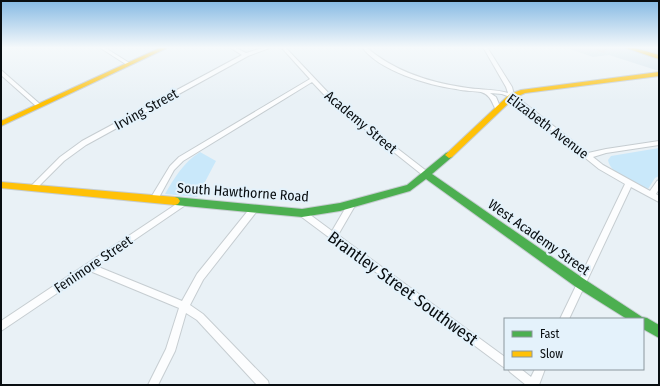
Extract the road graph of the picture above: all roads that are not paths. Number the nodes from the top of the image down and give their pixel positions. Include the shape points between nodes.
1 (127, 65) edge
2 (228, 65) edge
3 (300, 65) edge
4 (390, 65) edge
5 (497, 65) edge
6 (1, 72) edge
7 (659, 74) edge
8 (313, 79) junction
9 (481, 91) junction
10 (512, 96) junction
11 (39, 106) junction
12 (498, 109) junction
13 (1, 124) edge
14 (659, 143) edge
15 (587, 156) junction
16 (427, 175) junction
17 (628, 183) junction
18 (659, 183) edge
19 (1, 185) edge
20 (33, 188) junction
21 (651, 195) junction
22 (154, 199) junction
23 (659, 199) edge
24 (184, 202) junction
25 (352, 204) junction
26 (254, 209) junction
27 (302, 213) junction
28 (333, 236) junction
29 (90, 267) junction
30 (580, 283) junction
31 (184, 306) junction
32 (564, 318) edge
33 (635, 318) edge
34 (644, 323) edge
35 (1, 326) edge
36 (659, 332) edge
37 (504, 362) edge
38 (514, 370) edge
39 (540, 370) edge
40 (153, 385) edge
41 (264, 385) edge
42 (534, 385) edge

1 - 11 main road
2 - 20 street, Irving Street via 79,146
3 - 8 street, Academy Street
4 - 9 street, Elizabeth Avenue via 424,80
5 - 10 street
6 - 11 street
7 - 10 main road, South Hawthorne Road via 530,90
8 - 16 street, Academy Street via 345,112
8 - 22 street via 181,159 172,168
9 - 10 street, Elizabeth Avenue
9 - 12 street via 494,98
10 - 12 main road, South Hawthorne Road
10 - 15 street, Elizabeth Avenue
11 - 13 main road
12 - 16 main road, South Hawthorne Road
14 - 15 street
15 - 17 street, Elizabeth Avenue
16 - 25 main road, South Hawthorne Road via 403,191
16 - 30 main road, West Academy Street
17 - 21 street, Elizabeth Avenue
17 - 30 street
18 - 21 street
19 - 20 main road, South Hawthorne Road
20 - 22 main road, South Hawthorne Road
21 - 23 street, Elizabeth Avenue
22 - 24 main road, South Hawthorne Road
24 - 26 main road, South Hawthorne Road
24 - 29 street, Fenimore Street
25 - 27 main road, South Hawthorne Road
25 - 28 street
26 - 27 main road, South Hawthorne Road
26 - 31 street via 200,277
27 - 28 street, Brantley Street Southwest
28 - 37 street, Brantley Street Southwest
29 - 31 street
29 - 35 street, Fenimore Street
30 - 32 street
30 - 33 main road, West Academy Street
31 - 40 street via 170,351
31 - 41 street via 200,317
34 - 36 main road
38 - 42 street
39 - 42 street

